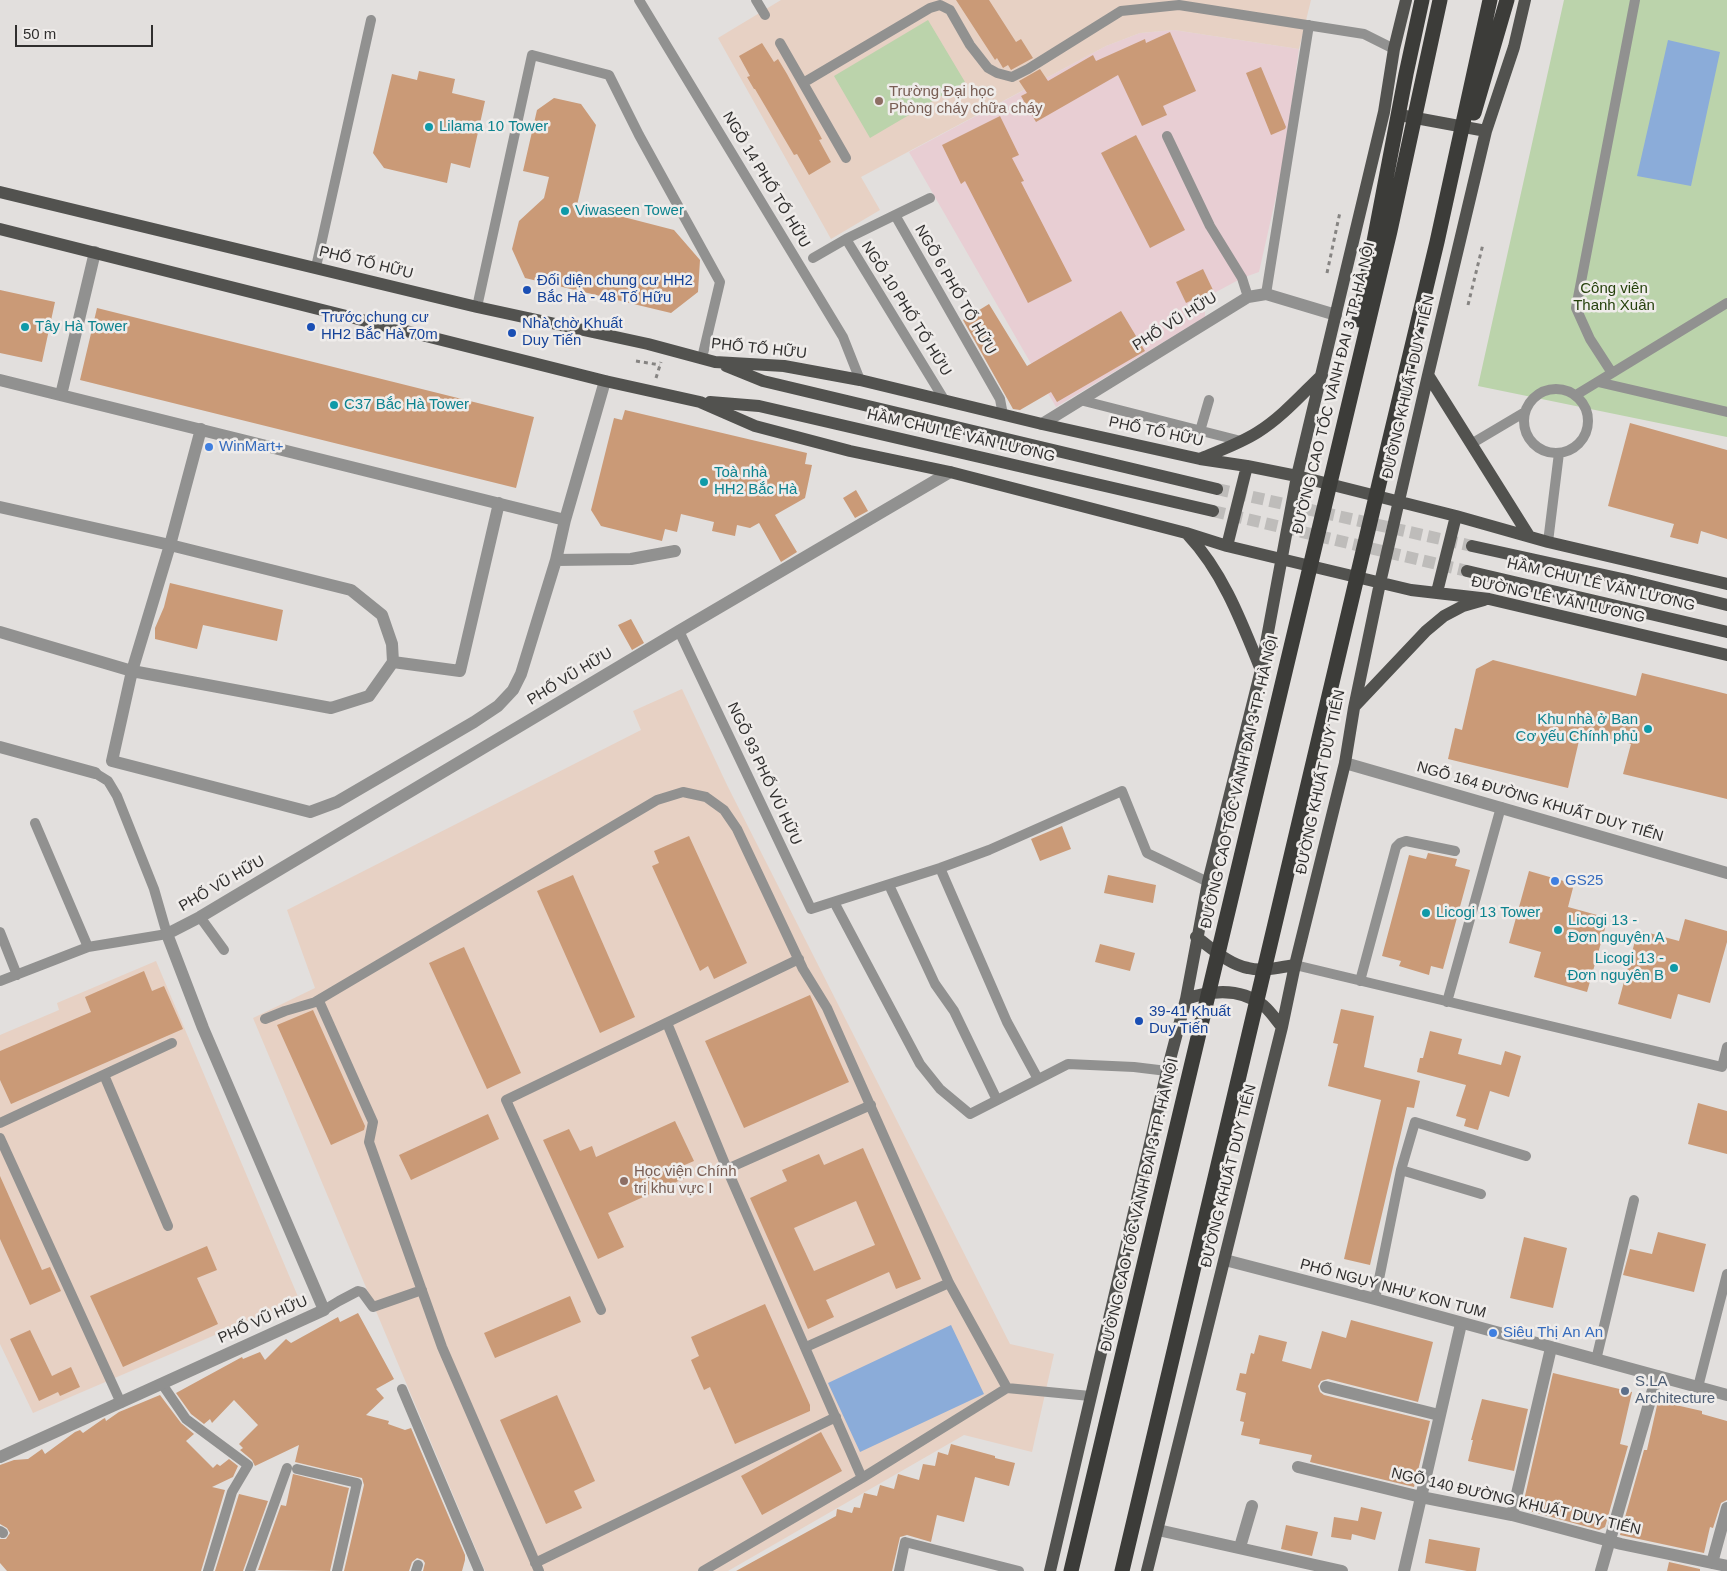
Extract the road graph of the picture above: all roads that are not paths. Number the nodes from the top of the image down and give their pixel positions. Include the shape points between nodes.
1 (639, 0) edge
2 (756, 0) edge
3 (1406, 0) edge
4 (1422, 0) edge
5 (1440, 0) edge
6 (1490, 0) edge
7 (1507, 0) edge
8 (1525, 0) edge
9 (1635, 0) edge
10 (1178, 2) edge
11 (765, 16) dead end
12 (371, 20) dead end
13 (1309, 25) junction
14 (780, 43) dead end
15 (1394, 49) junction
16 (803, 83) junction
17 (1384, 112) junction
18 (1486, 131) junction
19 (1167, 136) dead end
20 (846, 158) dead end
21 (0, 192) edge
22 (930, 198) dead end
23 (895, 215) junction
24 (0, 229) edge
25 (846, 239) junction
26 (1437, 242) junction
27 (95, 252) junction
28 (813, 258) dead end
29 (316, 267) junction
30 (1266, 294) junction
31 (1248, 297) junction
32 (1727, 303) edge
33 (477, 307) junction
34 (1336, 315) junction
35 (702, 358) junction
36 (715, 362) junction
37 (1612, 373) junction
38 (1428, 374) junction
39 (1322, 375) junction
40 (0, 380) edge
41 (605, 380) junction
42 (860, 380) junction
43 (1598, 382) junction
44 (61, 395) junction
45 (1576, 395) junction
46 (1080, 400) junction
47 (1209, 400) dead end
48 (945, 401) junction
49 (700, 402) junction
50 (1525, 412) junction
51 (1727, 412) edge
52 (1003, 415) junction
53 (1042, 424) junction
54 (200, 429) junction
55 (1200, 431) junction
56 (1241, 441) junction
57 (1471, 444) junction
58 (1559, 453) junction
59 (1200, 459) junction
60 (1247, 466) junction
61 (1333, 467) junction
62 (950, 472) junction
63 (1297, 476) junction
64 (1217, 488) tunnel mouth
65 (1399, 502) junction
66 (499, 503) junction
67 (0, 507) edge
68 (1213, 511) tunnel mouth
69 (1456, 516) junction
70 (565, 520) junction
71 (1186, 533) junction
72 (1528, 536) junction
73 (1548, 542) junction
74 (170, 544) junction
75 (1227, 546) junction
76 (1472, 546) tunnel mouth
77 (675, 551) dead end
78 (1281, 559) junction
79 (556, 560) junction
80 (1467, 571) tunnel mouth
81 (1380, 583) junction
82 (1727, 584) edge
83 (1437, 592) junction
84 (1489, 599) junction
85 (1727, 605) edge
86 (679, 631) junction
87 (0, 632) edge
88 (1727, 632) edge
89 (1727, 654) edge
90 (393, 662) junction
91 (1261, 670) junction
92 (132, 671) junction
93 (1354, 708) junction
94 (0, 747) edge
95 (1345, 763) junction
96 (95, 773) joint
97 (1501, 807) junction
98 (35, 823) dead end
99 (1455, 852) dead end
100 (940, 868) junction
101 (1727, 873) edge
102 (1208, 882) junction
103 (889, 885) junction
104 (834, 902) junction
105 (200, 917) junction
106 (0, 932) edge
107 (167, 934) junction
108 (1196, 937) junction
109 (88, 946) junction
110 (224, 950) dead end
111 (799, 959) junction
112 (1295, 965) junction
113 (17, 975) junction
114 (0, 981) edge
115 (1360, 981) junction
116 (1186, 999) junction
117 (315, 1002) junction
118 (1447, 1002) junction
119 (265, 1019) dead end
120 (667, 1023) junction
121 (1282, 1027) junction
122 (172, 1043) dead end
123 (1727, 1047) edge
124 (1724, 1068) edge
125 (1167, 1071) junction
126 (104, 1075) junction
127 (1038, 1079) junction
128 (997, 1100) junction
129 (871, 1105) junction
130 (0, 1123) edge
131 (0, 1138) edge
132 (1526, 1156) dead end
133 (728, 1169) junction
134 (1401, 1170) junction
135 (1481, 1194) dead end
136 (1634, 1200) dead end
137 (168, 1226) dead end
138 (1225, 1260) junction
139 (1727, 1274) edge
140 (949, 1283) junction
141 (422, 1290) junction
142 (1375, 1299) junction
143 (324, 1310) junction
144 (600, 1310) dead end
145 (1461, 1324) junction
146 (806, 1346) junction
147 (1550, 1348) junction
148 (1596, 1360) junction
149 (1657, 1376) junction
150 (162, 1384) junction
151 (1326, 1387) dead end
152 (1698, 1387) junction
153 (1007, 1388) junction
154 (402, 1389) dead end
155 (1727, 1395) edge
156 (1090, 1396) junction
157 (121, 1403) junction
158 (1439, 1415) junction
159 (836, 1418) junction
160 (0, 1457) edge
161 (1298, 1467) dead end
162 (862, 1478) junction
163 (1421, 1497) junction
164 (1252, 1506) dead end
165 (1727, 1508) edge
166 (1512, 1515) junction
167 (1158, 1530) junction
168 (1610, 1541) junction
169 (1240, 1547) junction
170 (1712, 1563) junction
171 (1288, 1565) edge
172 (1727, 1566) edge
173 (537, 1567) edge
174 (208, 1571) edge
175 (250, 1571) edge
176 (337, 1571) edge
177 (479, 1571) edge
178 (703, 1571) edge
179 (899, 1571) edge
180 (1019, 1571) edge
181 (1050, 1571) edge
182 (1071, 1571) edge
183 (1122, 1571) edge
184 (1148, 1571) edge
185 (1342, 1571) edge
186 (1404, 1571) edge
187 (1601, 1571) edge

1 - 42 lane, NGÕ 14 PHỐ TỐ HỮU via 843,337
2 - 11 lane
3 - 15 main road
4 - 61 highway via 1374,232
5 - 61 highway, ĐƯỜNG CAO TỐC VÀNH ĐAI 3 TP. HÀ NỘI via 1390,231
6 - 26 highway
7 - 26 highway
8 - 18 main road, ĐƯỜNG KHUẤT DUY TIẾN via 1514,47
9 - 37 lane via 1576,308 1590,339
10 - 13 lane
10 - 16 lane via 1122,11 1012,77 988,68 950,10 940,5
12 - 29 lane
13 - 15 lane via 1364,34
13 - 30 lane
14 - 16 lane
15 - 17 main road
16 - 20 lane
17 - 18 main road
17 - 34 main road
18 - 38 main road, ĐƯỜNG KHUẤT DUY TIẾN
19 - 31 lane via 1210,226 1242,278
21 - 29 main road, PHỐ TỐ HỮU
22 - 23 lane, NGÕ 6 PHỐ TỐ HỮU
23 - 25 lane
23 - 52 lane, NGÕ 6 PHỐ TỐ HỮU via 1000,400
24 - 27 main road
25 - 28 lane, NGÕ 10 PHỐ TỐ HỮU
25 - 48 lane, NGÕ 10 PHỐ TỐ HỮU
26 - 183 highway
27 - 41 main road
27 - 44 street
29 - 33 main road, PHỐ TỐ HỮU
30 - 31 street, PHỐ VŨ HỮU
30 - 34 street, PHỐ VŨ HỮU
31 - 46 street, PHỐ VŨ HỮU
32 - 37 lane
33 - 35 main road, PHỐ TỐ HỮU
33 - 35 lane via 532,55 609,74 720,282
34 - 39 main road
35 - 36 main road, PHỐ TỐ HỮU
36 - 42 main road, PHỐ TỐ HỮU via 784,366
36 - 64 main road, HẦM CHUI LÊ VĂN LƯƠNG via 763,381
37 - 43 lane
38 - 57 main road
38 - 65 main road, ĐƯỜNG KHUẤT DUY TIẾN
39 - 56 main road via 1274,420
39 - 63 main road
40 - 44 street
41 - 49 main road
41 - 70 street
42 - 48 main road, PHỐ TỐ HỮU
43 - 45 lane
43 - 51 lane
44 - 54 street
45 - 50 lane via 1556,388 1545,390 1529,402
45 - 58 lane via 1588,413 1585,435 1579,444
46 - 53 street, PHỐ VŨ HỮU
46 - 55 lane
47 - 55 lane
48 - 52 main road, PHỐ TỐ HỮU
49 - 62 main road via 755,426 850,451
49 - 68 main road, HẦM CHUI LÊ VĂN LƯƠNG via 759,406
50 - 57 lane
50 - 58 lane via 1523,422 1531,441 1544,450
52 - 53 main road, PHỐ TỐ HỮU
53 - 59 main road, PHỐ TỐ HỮU
54 - 66 street
54 - 74 street
55 - 56 lane
56 - 59 main road
57 - 72 main road
58 - 73 lane
59 - 60 main road, PHỐ TỐ HỮU
60 - 63 main road, PHỐ TỐ HỮU
60 - 75 main road
61 - 182 highway, ĐƯỜNG CAO TỐC VÀNH ĐAI 3 TP. HÀ NỘI
62 - 71 main road
62 - 86 street, PHỐ VŨ HỮU
63 - 65 main road, PHỐ TỐ HỮU
63 - 78 main road
65 - 69 main road
65 - 81 main road, ĐƯỜNG KHUẤT DUY TIẾN
66 - 70 street
66 - 90 street via 460,671
67 - 74 street
69 - 72 main road
69 - 83 main road
70 - 79 street
71 - 75 main road
71 - 91 main road via 1201,549 1225,587
72 - 73 main road
73 - 82 main road
74 - 90 street via 351,590 382,615 392,644
74 - 92 street
75 - 78 main road
76 - 85 main road, HẦM CHUI LÊ VĂN LƯƠNG
77 - 79 street via 631,559
78 - 81 main road
78 - 91 main road
79 - 92 street via 521,674 513,690 498,706 337,802 310,812 112,761
80 - 88 main road, HẦM CHUI LÊ VĂN LƯƠNG
81 - 83 main road, ĐƯỜNG LÊ VĂN LƯƠNG
81 - 93 main road, ĐƯỜNG KHUẤT DUY TIẾN
83 - 84 main road, ĐƯỜNG LÊ VĂN LƯƠNG
84 - 89 main road, ĐƯỜNG LÊ VĂN LƯƠNG
84 - 93 main road via 1463,606 1444,616 1405,652
86 - 104 lane, NGÕ 93 PHỐ VŨ HỮU via 811,909
86 - 105 street, PHỐ VŨ HỮU
87 - 92 street
90 - 92 street via 369,696 331,708
91 - 102 main road
93 - 95 main road, ĐƯỜNG KHUẤT DUY TIẾN
94 - 96 street
95 - 97 street, NGÕ 164 ĐƯỜNG KHUẤT DUY TIẾN
95 - 112 main road, ĐƯỜNG KHUẤT DUY TIẾN
96 - 107 lane via 108,781 117,796 154,889
97 - 101 street, NGÕ 164 ĐƯỜNG KHUẤT DUY TIẾN
97 - 118 lane
98 - 109 lane
99 - 115 lane via 1406,841 1396,847
100 - 102 lane via 1122,792 1148,853
100 - 103 lane
100 - 127 lane via 1007,1022
102 - 108 main road
103 - 104 lane
103 - 128 lane via 935,984 954,1011
104 - 128 lane via 920,1064 940,1089 970,1114
105 - 107 street, PHỐ VŨ HỮU
105 - 110 lane
106 - 113 lane
107 - 109 lane
107 - 143 street, PHỐ VŨ HỮU via 203,1028
108 - 112 main road via 1227,959 1247,968
108 - 116 main road
109 - 113 lane
111 - 117 lane via 737,830 724,810 706,796 683,792 657,800
111 - 120 lane
111 - 129 lane via 827,1008
112 - 115 lane
112 - 121 main road, ĐƯỜNG KHUẤT DUY TIẾN
113 - 114 lane
115 - 118 lane
116 - 121 main road via 1227,991 1244,995 1264,1006
116 - 125 main road
117 - 119 lane
117 - 141 lane via 319,1001 372,1122 369,1142
118 - 124 lane
120 - 133 lane
120 - 144 lane via 506,1100
121 - 138 main road, ĐƯỜNG KHUẤT DUY TIẾN
122 - 126 lane
123 - 124 lane
125 - 127 lane via 1068,1064
125 - 156 main road
126 - 130 lane
126 - 137 lane
127 - 128 lane
129 - 133 lane
129 - 140 lane
131 - 157 lane
132 - 134 lane via 1415,1122
133 - 146 lane
134 - 135 lane
134 - 142 lane
136 - 148 lane
138 - 142 street, PHỐ NGỤY NHƯ KON TUM
138 - 167 main road, ĐƯỜNG KHUẤT DUY TIẾN
139 - 152 lane
140 - 146 lane
140 - 153 lane
141 - 143 lane via 373,1307 358,1291
141 - 173 lane via 442,1347
142 - 145 street, PHỐ NGỤY NHƯ KON TUM
143 - 150 street, PHỐ VŨ HỮU
145 - 147 street, PHỐ NGỤY NHƯ KON TUM
145 - 158 street
146 - 159 lane
147 - 148 street, PHỐ NGỤY NHƯ KON TUM
147 - 166 street
148 - 149 street, PHỐ NGỤY NHƯ KON TUM
149 - 152 street, PHỐ NGỤY NHƯ KON TUM
149 - 168 street
150 - 157 street, PHỐ VŨ HỮU
150 - 174 lane via 186,1419 248,1466 232,1492
151 - 158 street
152 - 155 street, PHỐ NGỤY NHƯ KON TUM
153 - 156 lane
153 - 162 lane
154 - 177 lane
156 - 181 main road
157 - 160 street, PHỐ VŨ HỮU
158 - 163 street
159 - 162 lane
159 - 173 lane
161 - 163 street, NGÕ 140 ĐƯỜNG KHUẤT DUY TIẾN
162 - 178 lane
163 - 166 street, NGÕ 140 ĐƯỜNG KHUẤT DUY TIẾN
163 - 186 street
164 - 169 street
165 - 170 street
166 - 168 street, NGÕ 140 ĐƯỜNG KHUẤT DUY TIẾN
167 - 169 street
167 - 184 main road, ĐƯỜNG KHUẤT DUY TIẾN
168 - 170 street, NGÕ 140 ĐƯỜNG KHUẤT DUY TIẾN
168 - 187 street
169 - 171 street
170 - 172 street, NGÕ 140 ĐƯỜNG KHUẤT DUY TIẾN
171 - 185 street
175 - 176 lane via 292,1469 357,1483
179 - 180 lane via 905,1542

